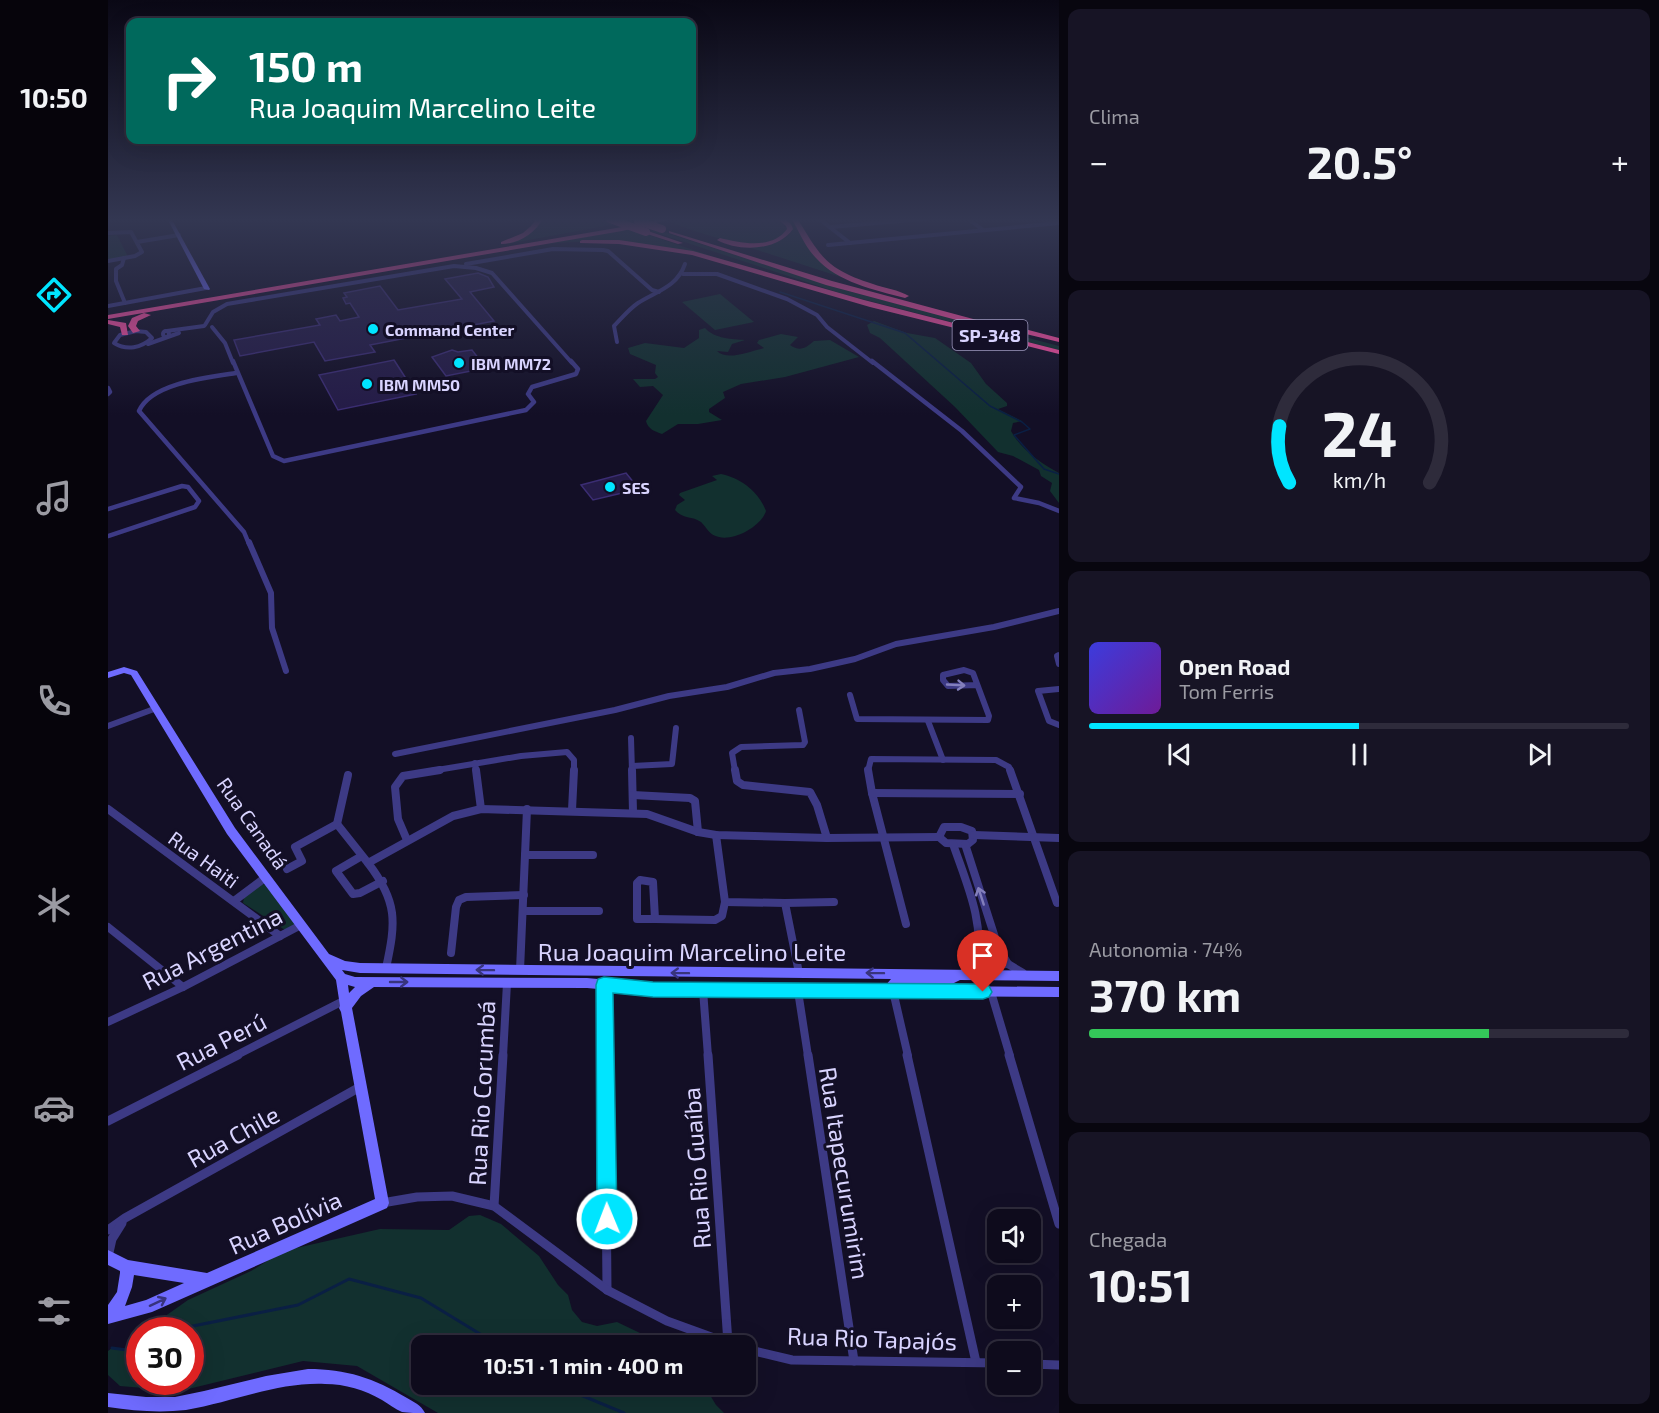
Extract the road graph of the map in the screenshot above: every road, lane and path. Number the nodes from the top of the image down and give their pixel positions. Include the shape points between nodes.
1 (117, 284) edge
2 (204, 284) edge
3 (281, 284) edge
4 (288, 284) edge
5 (347, 284) edge
6 (502, 284) edge
7 (645, 284) edge
8 (670, 284) edge
9 (745, 284) edge
10 (801, 284) edge
11 (808, 284) edge
12 (833, 284) edge
13 (857, 284) edge
14 (870, 284) edge
15 (206, 288) junction
16 (659, 292) junction
17 (228, 293) junction
18 (185, 298) junction
19 (125, 303) junction
20 (873, 305) junction
21 (108, 306) edge
22 (108, 312) edge
23 (108, 317) edge
24 (972, 317) junction
25 (108, 322) edge
26 (208, 327) junction
27 (140, 332) junction
28 (125, 333) junction
29 (169, 333) junction
30 (179, 333) junction
31 (163, 334) junction
32 (150, 341) junction
33 (617, 342) dead end
34 (1059, 342) edge
35 (142, 346) junction
36 (1059, 352) edge
37 (236, 373) junction
38 (108, 509) edge
39 (1059, 512) edge
40 (108, 537) edge
41 (1059, 611) edge
42 (1059, 655) edge
43 (1059, 664) edge
44 (286, 670) dead end
45 (113, 673) edge
46 (977, 685) junction
47 (1059, 689) edge
48 (850, 695) dead end
49 (154, 709) junction
50 (799, 710) dead end
51 (928, 721) junction
52 (1059, 725) edge
53 (108, 726) edge
54 (676, 728) dead end
55 (631, 738) dead end
56 (395, 754) dead end
57 (943, 760) junction
58 (475, 763) junction
59 (632, 766) junction
60 (348, 775) dead end
61 (872, 793) junction
62 (1020, 794) junction
63 (633, 795) junction
64 (108, 809) edge
65 (481, 809) junction
66 (526, 809) junction
67 (572, 810) junction
68 (633, 812) junction
69 (337, 824) junction
70 (698, 832) junction
71 (716, 835) junction
72 (974, 835) junction
73 (884, 837) junction
74 (939, 837) junction
75 (1035, 837) junction
76 (827, 838) junction
77 (1059, 838) edge
78 (407, 840) junction
79 (953, 844) junction
80 (965, 844) junction
81 (525, 855) junction
82 (593, 855) dead end
83 (360, 856) junction
84 (368, 864) junction
85 (287, 869) dead end
86 (266, 877) junction
87 (383, 881) junction
88 (524, 895) junction
89 (234, 901) junction
90 (725, 902) junction
91 (834, 902) dead end
92 (785, 903) junction
93 (1058, 903) dead end
94 (524, 911) junction
95 (599, 911) dead end
96 (655, 920) junction
97 (906, 924) dead end
98 (302, 925) junction
99 (108, 927) edge
100 (280, 936) junction
101 (452, 952) dead end
102 (327, 957) junction
103 (1008, 964) junction
104 (976, 965) junction
105 (386, 968) junction
106 (520, 970) junction
107 (728, 973) junction
108 (799, 973) junction
109 (768, 974) junction
110 (961, 974) junction
111 (1032, 976) junction
112 (1059, 976) edge
113 (340, 978) junction
114 (373, 982) junction
115 (507, 983) junction
116 (604, 985) junction
117 (183, 987) junction
118 (1059, 987) edge
119 (703, 990) junction
120 (729, 990) junction
121 (771, 991) junction
122 (798, 991) junction
123 (893, 991) junction
124 (991, 992) junction
125 (1012, 992) junction
126 (1059, 992) edge
127 (347, 1002) junction
128 (108, 1022) edge
129 (360, 1087) junction
130 (108, 1120) edge
131 (382, 1203) junction
132 (494, 1206) junction
133 (125, 1218) junction
134 (1059, 1224) edge
135 (108, 1230) edge
136 (108, 1257) edge
137 (126, 1267) junction
138 (206, 1280) junction
139 (608, 1290) junction
140 (108, 1316) edge
141 (707, 1335) edge
142 (731, 1335) edge
143 (756, 1351) edge
144 (854, 1361) junction
145 (976, 1362) junction
146 (987, 1362) edge
147 (1041, 1364) edge
148 (1059, 1365) edge
149 (108, 1400) edge
150 (185, 1408) edge
151 (417, 1413) edge

1 - 19 street
2 - 15 main road
3 - 17 highway
4 - 17 highway
5 - 26 street via 219,306
6 - 37 street via 578,369 567,378 531,387 528,394 534,402 526,410 284,461 273,456
7 - 16 street
8 - 16 street
9 - 39 street via 811,311 962,431 1012,476 1021,487 1014,498
10 - 20 highway
11 - 20 highway, SP-348, bridge
12 - 34 highway, SP-348, bridge
13 - 24 highway
14 - 24 highway
15 - 17 highway
15 - 18 highway
15 - 19 street
16 - 33 street via 637,303 614,326
17 - 18 highway
17 - 23 highway
17 - 27 highway via 140,317 132,324
18 - 22 highway
19 - 21 street
20 - 36 highway, SP-348
24 - 34 highway
25 - 28 highway via 123,325
26 - 29 street
26 - 30 street
26 - 37 street via 225,343
27 - 28 street
27 - 31 street
27 - 32 street via 151,336
28 - 35 street via 114,340 115,345
29 - 30 street
29 - 31 street
30 - 35 street
31 - 32 street
32 - 35 street
37 - 44 street via 177,384 142,403 139,411 242,527 271,593 272,628
38 - 40 street via 182,486 188,487 199,501 195,507
41 - 56 street via 896,644 855,659 774,673 727,687
42 - 43 street
45 - 49 main road, Rua Canadá via 134,673
46 -> 46 street via 969,670 943,675 948,686
46 - 51 street via 988,720
47 - 52 street via 1038,691 1049,721
48 - 51 street via 857,719
49 - 53 street
49 - 86 main road, Rua Canadá via 231,831
50 - 76 street via 803,745 735,750 732,753 737,781 748,787 810,792
51 - 57 street
54 - 59 street via 672,764
55 - 59 street
57 - 61 street via 871,759 868,771
57 - 62 street via 996,760 1009,767
58 - 65 street
58 - 67 street via 567,752 574,760
58 - 78 street via 403,776 398,781 398,819
59 - 63 street
60 - 69 street
61 - 62 street
61 - 73 street
62 - 75 street
63 - 68 street
63 - 70 street via 690,798 695,801
64 - 89 street, Rua Haiti
65 - 66 street
65 - 78 street via 453,816
66 - 67 street
66 - 81 street
67 - 68 street
68 - 70 street via 661,817
69 - 83 street
69 - 85 street via 295,847 302,861
70 - 71 street
71 - 76 street
71 - 90 street
72 - 74 street via 961,827 944,827
72 - 75 street
72 - 80 street
73 - 74 street
73 - 76 street
73 - 97 street
74 - 79 street
75 - 77 street
75 - 93 street
78 - 84 street
79 - 80 street
79 - 104 street via 978,925
103 -> 80 street via 998,948
81 - 82 street
81 - 88 street
83 - 84 street
83 - 87 street via 336,871 353,894
84 - 87 street
86 - 89 street
86 - 98 main road, Rua Canadá
87 - 105 street via 395,917
88 - 94 street
88 - 101 street via 459,900
89 - 100 street, Rua Haiti
90 - 92 street
90 - 96 street via 722,916 715,920
91 - 92 street
92 - 108 street
94 - 95 street
94 - 106 street
96 - 96 street via 637,919 640,880 653,882
98 - 100 street, Rua Argentina
98 - 102 main road, Rua Canadá
99 - 117 street
100 - 117 street, Rua Argentina
102 - 105 main road, Rua Joaquim Marcelino Leite via 345,966
102 - 113 main road, Rua Canadá
103 - 104 street
103 - 111 street
104 - 110 street
106 -> 105 main road, Rua Joaquim Marcelino Leite
107 -> 106 main road, Rua Joaquim Marcelino Leite
107 - 109 main road, Rua Joaquim Marcelino Leite
107 - 120 main road via 732,984
108 - 109 main road, Rua Joaquim Marcelino Leite
110 -> 108 main road, Rua Joaquim Marcelino Leite
109 - 121 main road via 765,982
110 - 111 main road, Rua Joaquim Marcelino Leite
110 - 123 main road via 945,982 896,982 891,986
111 - 112 main road, Rua Joaquim Marcelino Leite
113 - 114 main road, Rua Joaquim Marcelino Leite
113 - 127 main road, Rua Canadá
114 -> 115 main road, Rua Joaquim Marcelino Leite
114 - 127 main road
115 - 116 main road, Rua Joaquim Marcelino Leite
115 - 132 street, Rua Rio Corumbá
116 - 119 main road, Rua Joaquim Marcelino Leite
116 - 139 street
117 - 128 street, Rua Argentina
118 - 125 main road
119 - 120 main road, Rua Joaquim Marcelino Leite
119 - 142 street, Rua Rio Guaíba
120 - 121 main road, Rua Joaquim Marcelino Leite
121 - 122 main road, Rua Joaquim Marcelino Leite
122 - 123 main road, Rua Joaquim Marcelino Leite
122 - 144 street, Rua Itapecurumirim
123 - 124 main road, Rua Joaquim Marcelino Leite
123 - 145 street
124 - 125 main road, Rua Joaquim Marcelino Leite
124 - 134 street
125 - 126 main road, Rua Joaquim Marcelino Leite
127 - 129 main road, Rua Canadá
127 - 130 street, Rua Perú
129 - 131 main road, Rua Canadá
129 - 133 street, Rua Chile
131 - 132 street via 452,1196
131 - 138 main road, Rua Bolívia
132 - 139 street
133 - 135 street, Rua Chile
133 - 136 street via 112,1239
136 - 137 main road
137 - 138 main road
137 - 140 main road via 128,1276 123,1293
140 -> 138 main road, Rua Bolívia via 147,1307
139 - 141 street via 667,1321
143 - 144 street, Rua Rio Tapajós via 792,1360
144 - 145 street, Rua Rio Tapajós
145 - 146 street, Rua Rio Tapajós
147 - 148 street
149 - 150 main road
150 - 151 main road via 256,1386 312,1376 346,1378 378,1388

